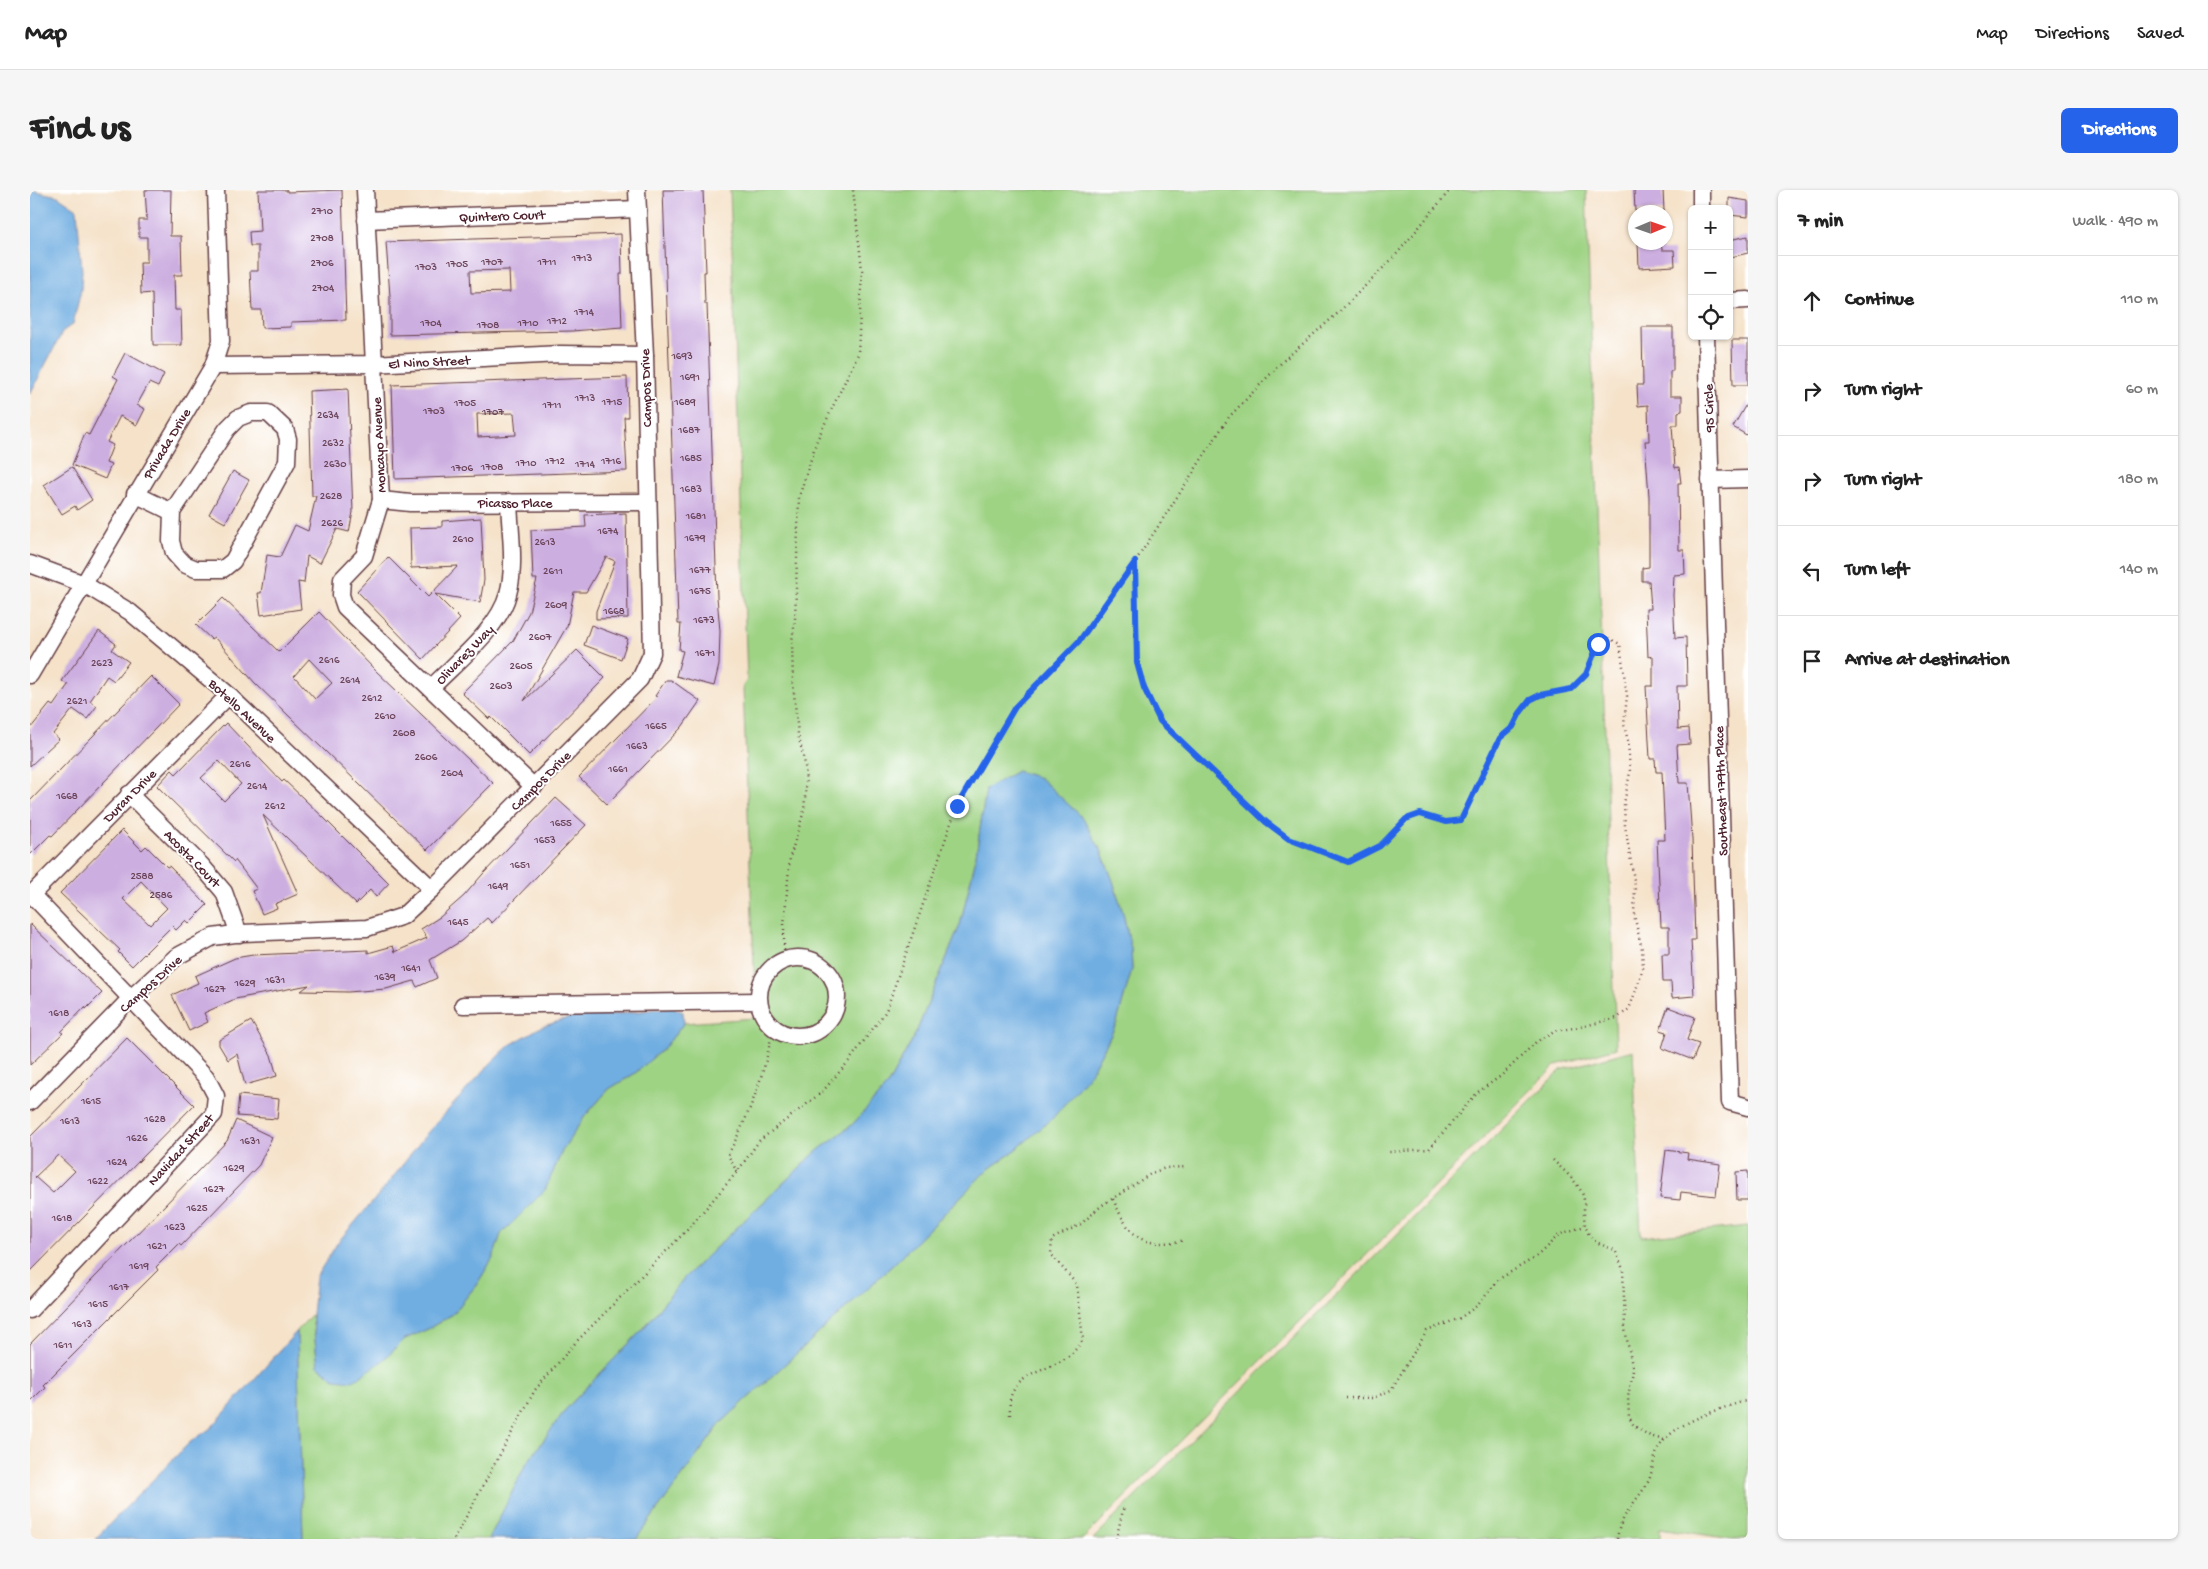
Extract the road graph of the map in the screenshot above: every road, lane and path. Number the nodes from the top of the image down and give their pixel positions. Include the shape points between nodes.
1 (216, 190) edge
2 (365, 190) edge
3 (637, 190) edge
4 (853, 190) edge
5 (1450, 190) edge
6 (1701, 190) edge
7 (1701, 205) edge
8 (638, 209) junction
9 (366, 220) junction
10 (1733, 300) edge
11 (1748, 300) edge
12 (1706, 340) edge
13 (645, 355) junction
14 (374, 364) junction
15 (213, 366) junction
16 (1748, 479) edge
17 (1710, 480) junction
18 (135, 494) junction
19 (381, 500) junction
20 (509, 502) junction
21 (648, 502) junction
22 (172, 512) junction
23 (1135, 562) junction
24 (30, 564) edge
25 (84, 584) junction
26 (30, 675) edge
27 (431, 688) junction
28 (229, 696) junction
29 (534, 787) junction
30 (129, 794) junction
31 (432, 890) junction
32 (31, 895) edge
33 (239, 934) junction
34 (784, 960) junction
35 (131, 998) junction
36 (759, 1001) junction
37 (463, 1005) dead end
38 (773, 1027) junction
39 (30, 1102) edge
40 (1748, 1107) edge
41 (1389, 1152) dead end
42 (1553, 1160) dead end
43 (1186, 1167) dead end
44 (737, 1172) junction
45 (1113, 1199) junction
46 (1585, 1226) junction
47 (1186, 1240) dead end
48 (30, 1310) edge
49 (1346, 1398) dead end
50 (1748, 1400) edge
51 (1010, 1415) dead end
52 (1664, 1440) junction
53 (1124, 1506) dead end
54 (454, 1539) edge
55 (1116, 1539) edge
56 (1617, 1539) edge

1 - 15 street, Privada Drive via 221,341
2 - 9 street, Moncayo Avenue
3 - 8 street, Campos Drive
4 - 34 path via 862,270 858,354 817,440 799,497 792,641 798,734 806,764 806,785 804,811 790,857
5 - 23 path via 1395,256 1338,313 1283,361 1229,417
6 - 7 street
8 - 9 street, Quintero Court
8 - 13 street, Campos Drive
9 - 14 street, Moncayo Avenue
10 - 11 street
12 - 17 street, 95 Circle
13 - 14 street, El Nino Street via 560,354
13 - 21 street, Campos Drive
14 - 15 street, El Nino Street
14 - 19 street, Moncayo Avenue
15 - 18 street, Privada Drive
16 - 17 street
17 - 40 street, Southeast 179th Place via 1730,1102
18 - 22 street
18 - 25 street, Privada Drive
19 - 20 street, Picasso Place via 410,503
19 - 27 street, Moncayo Avenue via 364,556 342,579 341,595 345,607
20 - 21 street, Picasso Place
20 - 27 street, Olivarez Way via 512,536 508,593 502,608 494,623
21 - 29 street, Campos Drive via 652,653 640,679
22 - 22 street via 227,429 238,418 251,413 268,413 285,429 288,462 233,561 223,569 196,569 184,564 174,554 170,540
23 - 41 path via 1137,663 1144,688 1160,721 1266,822 1289,839 1348,862 1380,846 1406,819 1420,814 1446,822 1461,820 1500,738 1513,727 1530,700 1571,689 1586,674 1598,644 1608,638 1620,644 1627,696 1624,725 1630,772 1624,804 1625,826 1643,968 1628,1009 1617,1018 1554,1031 1521,1054 1501,1076 1478,1092 1429,1149
23 - 44 path via 1080,640 1015,707 957,806 886,1012 822,1092 759,1141
24 - 25 street, Botello Avenue
25 - 26 street, Privada Drive
25 - 28 street, Botello Avenue via 130,612
27 - 29 street, Moncayo Avenue
28 - 30 street, Duran Drive
28 - 31 street, Botello Avenue
29 - 31 street, Campos Drive
30 - 32 street, Duran Drive
30 - 33 street, Acosta Court via 224,892
31 - 33 street, Campos Drive via 403,916 368,928
32 - 35 street, Navidad Street
33 - 35 street, Campos Drive via 213,937 176,957
34 - 36 street via 764,977
34 - 38 street via 809,959 820,965 835,985 836,1004 829,1021 808,1035 796,1037
35 - 39 street, Campos Drive
35 - 48 street, Navidad Street via 206,1077 216,1096 214,1114
36 - 37 street
36 - 38 street via 761,1011
38 - 44 path via 756,1097 728,1155
42 - 46 path via 1570,1176 1582,1194
43 - 45 path via 1165,1168 1152,1173
44 - 54 path via 688,1229 576,1342 535,1390
45 - 47 path via 1132,1233 1143,1240 1162,1244
45 - 51 path via 1081,1224 1052,1239 1051,1254 1077,1286 1083,1340 1062,1361 1017,1384 1010,1397
46 - 49 path via 1560,1234 1536,1257 1499,1279 1478,1305 1460,1318 1427,1331 1391,1390 1373,1398
46 - 52 path via 1588,1236 1615,1250 1623,1269 1625,1329 1633,1371 1628,1397 1629,1417 1634,1426
50 - 52 path via 1694,1420
52 - 56 path via 1652,1461 1649,1481 1622,1518
53 - 55 path

